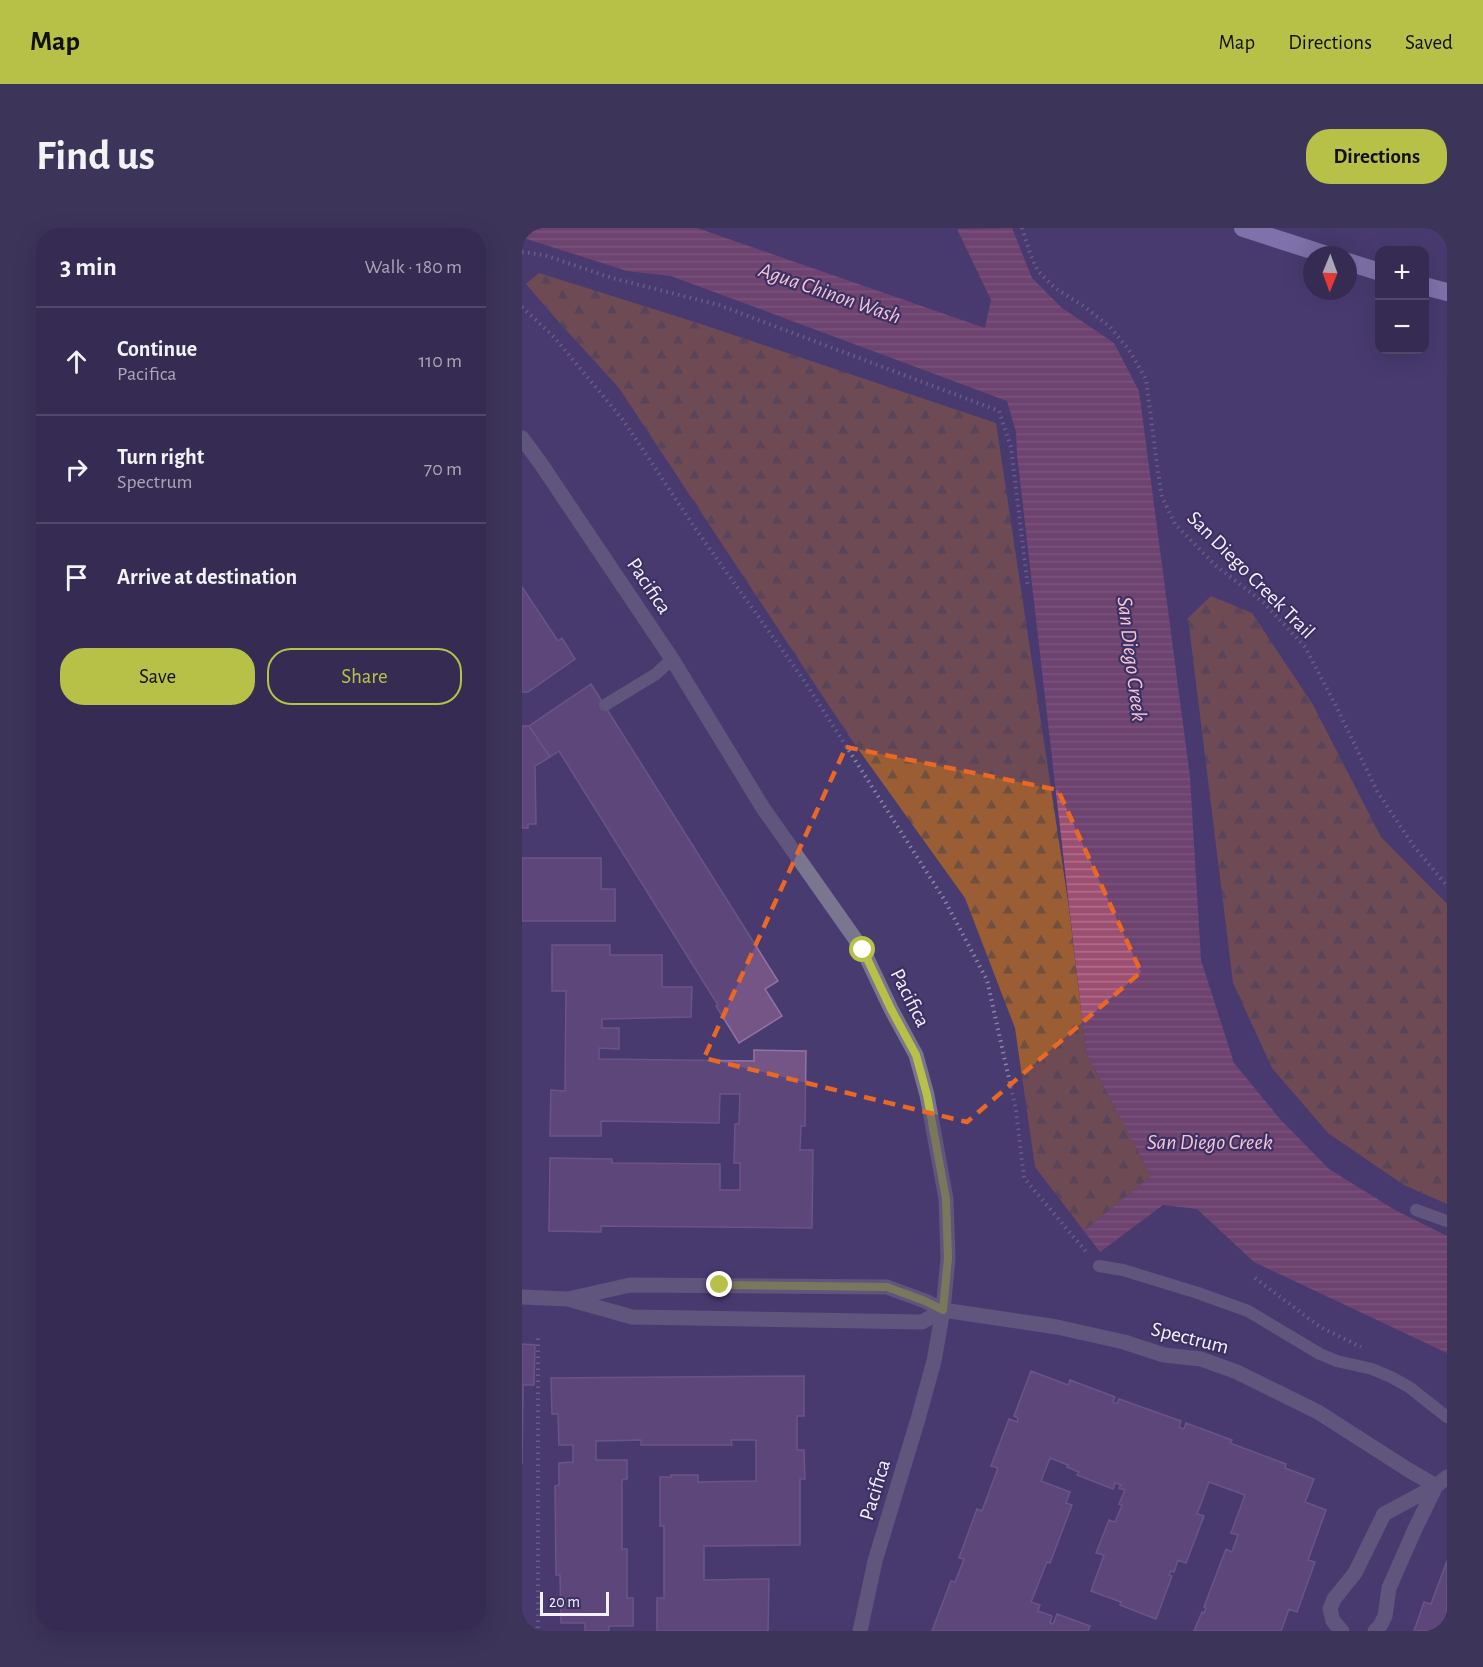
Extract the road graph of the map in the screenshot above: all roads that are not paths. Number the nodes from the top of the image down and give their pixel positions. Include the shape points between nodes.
1 (1243, 228) edge
2 (1303, 247) edge
3 (1357, 265) edge
4 (1375, 270) edge
5 (1429, 287) edge
6 (1447, 292) edge
7 (522, 438) edge
8 (672, 659) junction
9 (604, 705) dead end
10 (1416, 1210) dead end
11 (1447, 1221) edge
12 (1099, 1266) road end
13 (522, 1297) edge
14 (568, 1299) junction
15 (943, 1310) junction
16 (1447, 1417) edge
17 (1441, 1481) edge
18 (860, 1631) edge
19 (1342, 1631) edge
20 (1375, 1631) edge

1 - 2 highway
3 - 4 highway
5 - 6 highway
7 - 8 street, Pacifica
8 - 9 lane via 656,674
8 - 15 street, Pacifica via 764,808 863,950 916,1055 946,1199 948,1258
10 - 11 lane
12 - 16 lane via 1123,1270 1248,1311 1320,1354 1391,1377
13 - 14 street, Spectrum
14 - 15 street, Spectrum via 632,1317 922,1322
14 - 15 street, Spectrum via 630,1285 887,1287
15 - 17 street, Spectrum via 1057,1327 1164,1355 1201,1359 1237,1372 1318,1412 1407,1469
15 - 18 street, Pacifica via 934,1361 875,1561
17 - 19 street via 1384,1514 1355,1574 1330,1609 1333,1621
17 - 20 street via 1414,1529 1389,1588 1385,1616

